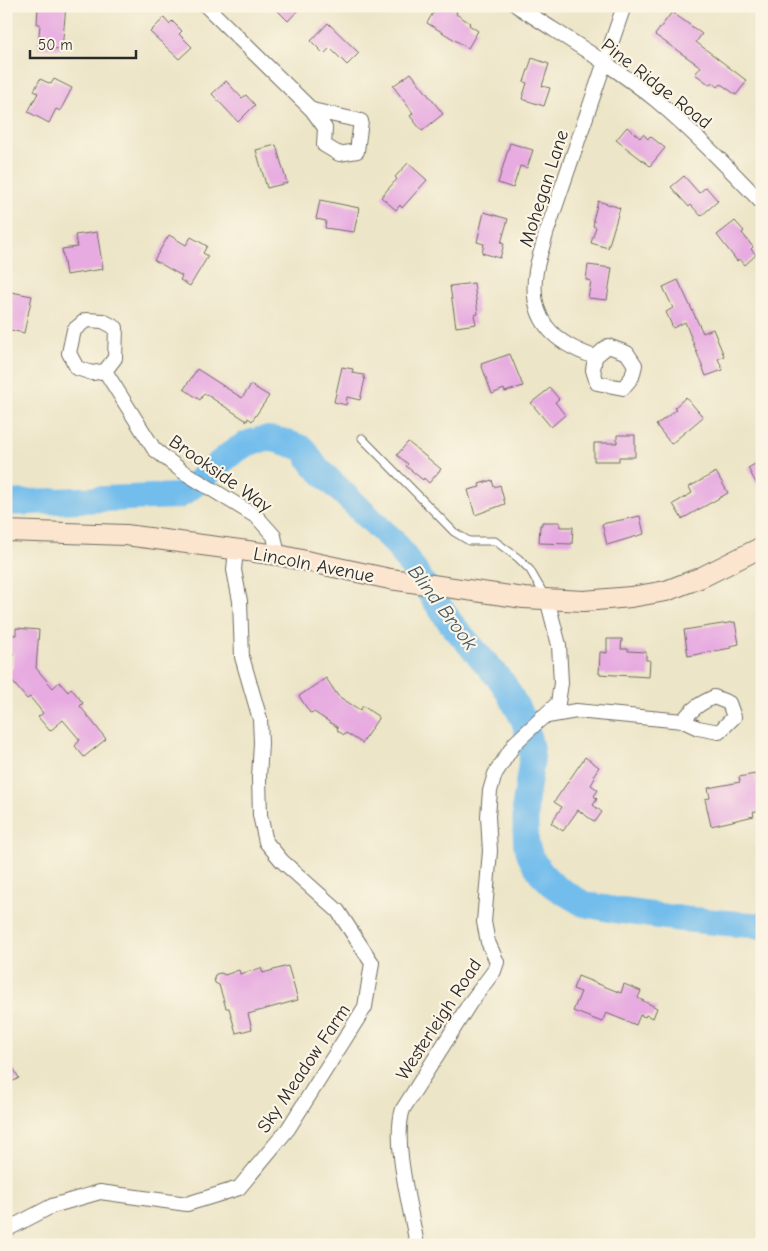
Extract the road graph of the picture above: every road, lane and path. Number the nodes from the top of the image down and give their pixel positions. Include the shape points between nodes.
1 (206, 6) edge
2 (517, 6) edge
3 (624, 6) edge
4 (605, 64) junction
5 (312, 110) dead end
6 (762, 203) edge
7 (595, 357) dead end
8 (105, 371) dead end
9 (362, 438) dead end
10 (6, 530) edge
11 (762, 547) edge
12 (236, 549) junction
13 (278, 555) junction
14 (546, 599) junction
15 (542, 718) junction
16 (683, 722) dead end
17 (6, 1230) edge
18 (417, 1245) edge

1 - 5 street
2 - 4 street, Pine Ridge Road
3 - 4 street, Mohegan Lane
4 - 6 street, Pine Ridge Road via 656,100 707,145
4 - 7 street, Mohegan Lane via 546,234 534,292 538,312 560,341
8 - 13 street, Brookside Way via 154,449 182,471 257,517 274,536
9 - 14 lane via 454,532 469,541 495,541 518,558 530,570
10 - 12 street, Lincoln Avenue via 126,535
11 - 14 street, Lincoln Avenue via 666,591 584,601
12 - 13 street, Lincoln Avenue
12 - 17 street, Sky Meadow Farm via 234,570 240,601 242,657 260,719 260,815 266,842 282,861 338,911 372,963 365,1007 288,1129 239,1188 187,1204 100,1192 52,1206
13 - 14 street, Lincoln Avenue via 390,579
14 - 15 street, Westerleigh Road via 559,644 561,683 558,702
15 - 16 street via 576,711
15 - 18 street, Westerleigh Road via 515,742 495,774 490,791 490,851 484,922 497,962 494,971 470,1003 400,1117 400,1152

